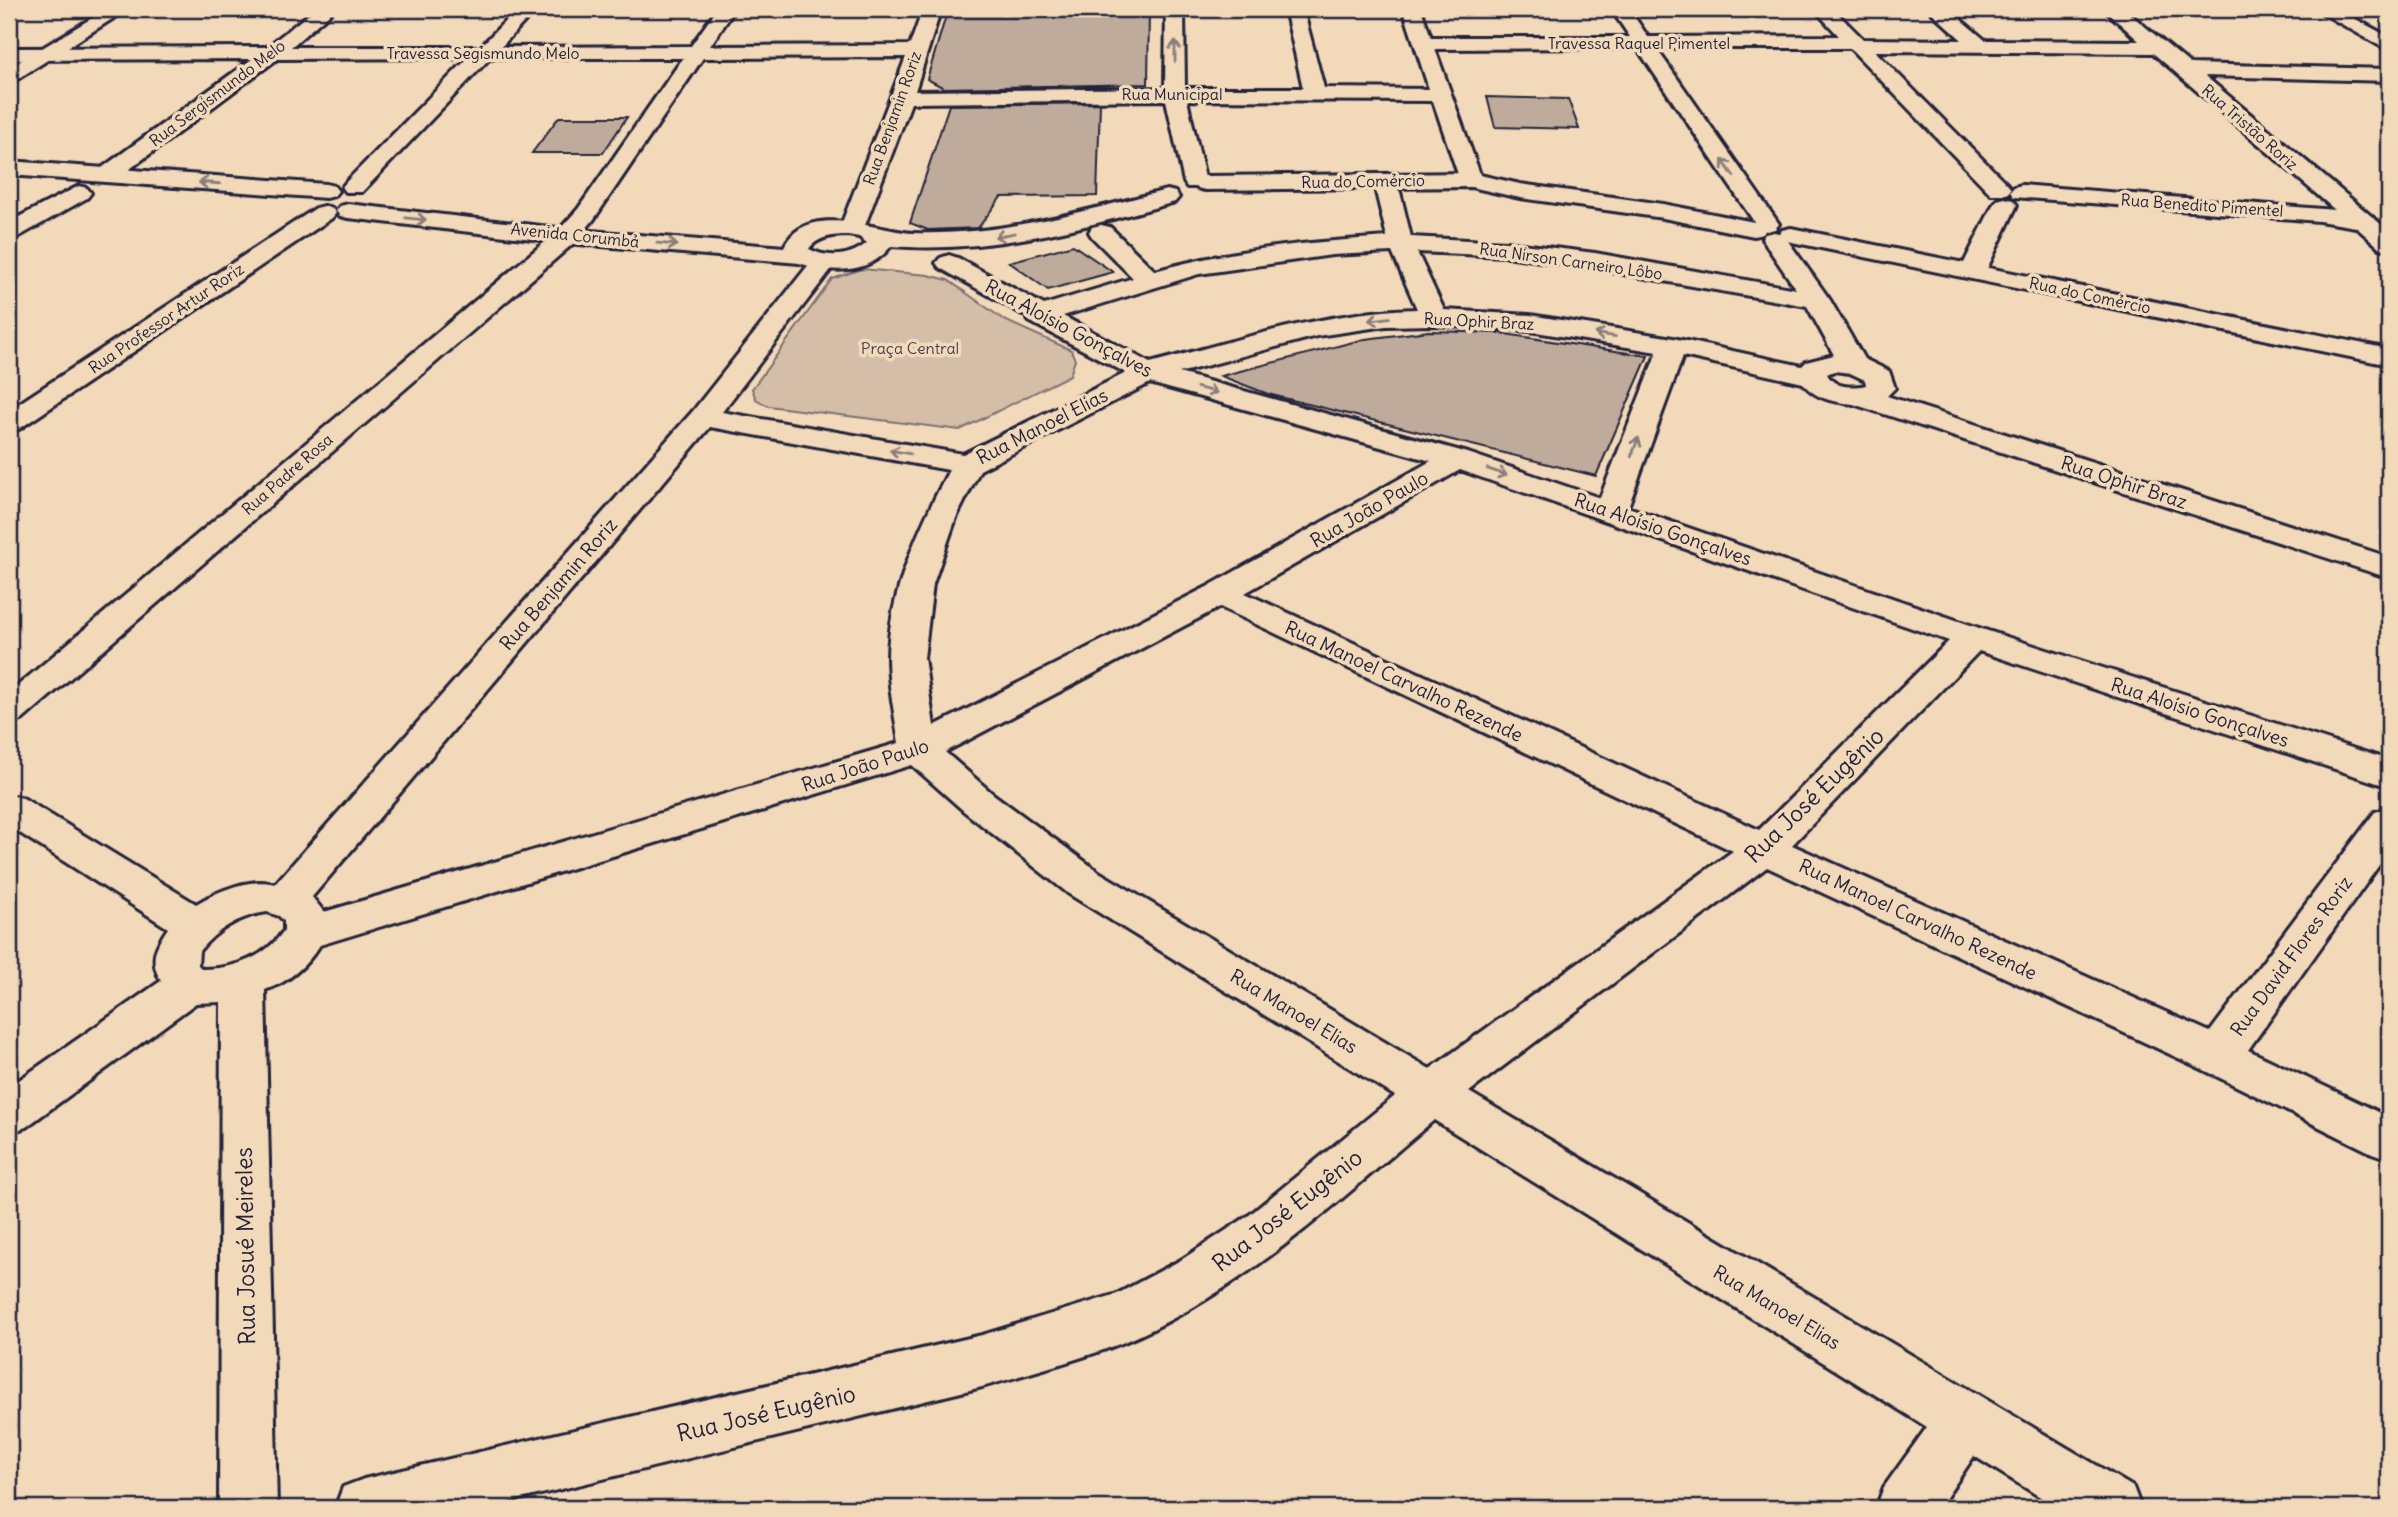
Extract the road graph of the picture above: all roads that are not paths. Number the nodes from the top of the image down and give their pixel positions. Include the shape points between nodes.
1 (119, 9) edge
2 (326, 9) edge
3 (527, 9) edge
4 (726, 9) edge
5 (932, 9) edge
6 (1175, 9) edge
7 (1294, 9) edge
8 (1412, 9) edge
9 (1620, 9) edge
10 (1823, 9) edge
11 (1937, 9) edge
12 (2113, 9) edge
13 (2324, 9) edge
14 (30, 35) dead end
15 (1423, 43) junction
16 (1856, 43) junction
17 (1642, 44) junction
18 (1979, 45) junction
19 (2389, 45) edge
20 (2156, 47) junction
21 (9, 51) edge
22 (916, 51) junction
23 (49, 53) junction
24 (484, 53) junction
25 (696, 53) junction
26 (271, 54) junction
27 (2184, 70) junction
28 (2389, 75) edge
29 (9, 76) edge
30 (1175, 94) junction
31 (1315, 94) junction
32 (1441, 95) junction
33 (903, 97) junction
34 (9, 169) edge
35 (107, 175) junction
36 (1471, 180) junction
37 (1200, 183) junction
38 (9, 187) edge
39 (1520, 191) junction
40 (1388, 192) junction
41 (79, 193) junction
42 (2014, 198) junction
43 (1177, 202) junction
44 (326, 205) junction
45 (613, 216) dead end
46 (571, 220) junction
47 (852, 228) junction
48 (2377, 228) edge
49 (776, 229) dead end
50 (9, 232) edge
51 (1101, 232) junction
52 (1772, 232) junction
53 (878, 237) junction
54 (1401, 244) junction
55 (814, 250) junction
56 (861, 259) junction
57 (899, 263) dead end
58 (1973, 271) junction
59 (1150, 280) junction
60 (1817, 300) junction
61 (1038, 315) junction
62 (1434, 317) junction
63 (1673, 346) junction
64 (2389, 358) edge
65 (1853, 365) junction
66 (1147, 373) junction
67 (1812, 377) junction
68 (1858, 396) junction
69 (703, 416) junction
70 (9, 423) edge
71 (1457, 459) junction
72 (967, 464) junction
73 (1611, 511) junction
74 (2389, 568) edge
75 (1219, 594) junction
76 (1973, 637) junction
77 (9, 712) edge
78 (919, 750) junction
79 (2389, 774) edge
80 (9, 808) edge
81 (2389, 822) edge
82 (1764, 849) junction
83 (296, 916) junction
84 (196, 925) junction
85 (243, 983) junction
86 (190, 984) junction
87 (2218, 1056) junction
88 (1430, 1095) junction
89 (9, 1113) edge
90 (2389, 1139) edge
91 (1965, 1421) junction
92 (248, 1508) edge
93 (364, 1508) edge
94 (1905, 1508) edge
95 (2112, 1508) edge

1 - 23 street
2 - 26 street, Rua Sergismundo Melo
3 - 24 street
4 - 25 street, Rua Padre Rosa
5 - 22 street, Rua Benjamin Roriz
30 -> 6 street
7 - 31 street
8 - 15 street
9 - 17 street
10 - 16 street
11 - 18 street
12 - 20 street, Rua Tristão Roriz
13 - 19 street
14 - 21 street
15 - 17 street, Travessa Raquel Pimentel
15 - 32 street
16 - 17 street, Travessa Raquel Pimentel
16 - 18 street, Travessa Raquel Pimentel
16 - 42 street
52 -> 17 street
18 - 20 street, Travessa Raquel Pimentel
20 - 27 street, Rua Tristão Roriz
21 - 23 street, Travessa Segismundo Melo
22 - 25 street, Travessa Segismundo Melo
22 - 33 street, Rua Benjamin Roriz
23 - 26 street, Travessa Segismundo Melo
23 - 29 street
24 - 25 street, Travessa Segismundo Melo
24 - 26 street, Travessa Segismundo Melo
24 - 44 street via 354,187 376,191 377,198 367,205
25 - 46 street, Rua Padre Rosa
26 - 35 street, Rua Sergismundo Melo
27 - 28 street
27 - 48 street, Rua Tristão Roriz
30 - 31 street, Rua Municipal
30 - 33 street, Rua Municipal
30 - 37 street
31 - 32 street, Rua Municipal
32 - 36 street
33 - 47 street, Rua Benjamin Roriz
34 - 35 street, Avenida Corumbá
44 -> 35 street, Avenida Corumbá
36 - 37 street, Rua do Comércio
36 - 39 street, Rua do Comércio
37 - 40 street, Rua do Comércio via 1226,190 1229,197 1219,203
37 - 43 street via 1176,186 1167,193
38 - 41 street, Avenida Corumbá
39 - 40 street, Rua do Comércio
39 - 52 street, Rua do Comércio
40 - 54 street
41 - 44 street, Avenida Corumbá
41 - 50 street
42 - 48 street, Rua Benedito Pimentel
42 - 58 street
43 - 51 street
43 -> 53 street, Avenida Corumbá via 987,239
44 -> 46 street, Avenida Corumbá
44 - 70 street, Rua Professor Artur Roriz
45 - 46 street, Avenida Corumbá
46 -> 55 street, Avenida Corumbá
46 - 77 street, Rua Padre Rosa
47 - 53 street, Avenida Corumbá
47 - 55 street, Avenida Corumbá
49 - 55 street, Avenida Corumbá
51 - 59 street
51 - 61 street, Rua Aloísio Gonçalves via 937,264
52 - 58 street, Rua do Comércio
52 - 60 street
53 - 56 street via 880,244 874,252
54 - 59 street, Rua Nirson Carneiro Lôbo via 1332,247 1247,259
54 - 60 street, Rua Nirson Carneiro Lôbo via 1506,249
54 - 62 street
55 - 56 street, Avenida Corumbá
55 - 69 street, Rua Benjamin Roriz
56 - 57 street, Avenida Corumbá
58 - 64 street, Rua do Comércio
59 - 61 street, Rua Nirson Carneiro Lôbo
60 - 65 street
61 - 66 street, Rua Aloísio Gonçalves
63 -> 62 street, Rua Ophir Braz via 1530,323
62 -> 66 street, Rua Ophir Braz via 1315,328
63 - 67 street, Rua Ophir Braz
73 -> 63 street
65 - 67 street via 1822,365
65 - 68 street via 1873,372 1882,383 1877,391
66 -> 71 street, Rua Aloísio Gonçalves
66 - 72 street, Rua Manoel Elias
67 - 68 street, Rua Ophir Braz via 1834,392
68 - 74 street, Rua Ophir Braz
72 -> 69 street
69 - 83 street, Rua Benjamin Roriz
71 -> 73 street, Rua Aloísio Gonçalves
71 - 75 street, Rua João Paulo
72 - 78 street, Rua Manoel Elias via 916,584 906,658
73 - 76 street, Rua Aloísio Gonçalves
75 - 78 street, Rua João Paulo
75 - 82 street, Rua Manoel Carvalho Rezende
76 - 79 street, Rua Aloísio Gonçalves
76 - 82 street, Rua José Eugênio
78 - 83 street, Rua João Paulo
78 - 88 street, Rua Manoel Elias via 979,803 1084,883
80 - 84 street
81 - 87 street, Rua David Flores Roriz
82 - 87 street, Rua Manoel Carvalho Rezende
82 - 88 street, Rua José Eugênio
83 - 84 street via 267,897 223,907
83 - 85 street via 298,948 274,968
84 - 86 street via 178,946 174,960 177,972
85 - 86 street via 222,987
85 - 92 street, Rua Josué Meireles
86 - 89 street
87 - 90 street, Rua Manoel Carvalho Rezende
88 - 91 street, Rua Manoel Elias
88 - 93 street, Rua José Eugênio via 1266,1232 1199,1277 1132,1313 982,1362
91 - 94 street
91 - 95 street, Rua Manoel Elias

